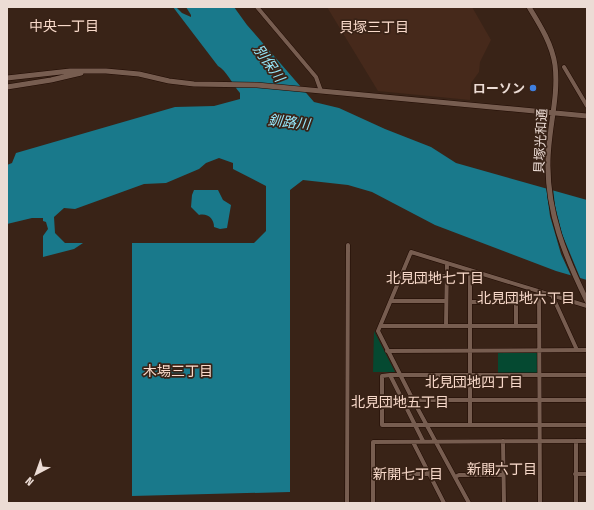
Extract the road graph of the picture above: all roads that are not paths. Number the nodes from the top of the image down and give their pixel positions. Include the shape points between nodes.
1 (257, 7) edge
2 (529, 7) edge
3 (564, 67) dead end
4 (92, 70) junction
5 (7, 78) edge
6 (7, 87) edge
7 (320, 91) junction
8 (587, 106) edge
9 (552, 113) junction
10 (587, 116) edge
11 (348, 245) dead end
12 (446, 264) junction
13 (470, 270) junction
14 (401, 276) junction
15 (446, 276) junction
16 (539, 291) junction
17 (552, 295) junction
18 (391, 301) junction
19 (446, 301) junction
20 (587, 301) edge
21 (470, 302) junction
22 (587, 306) edge
23 (380, 326) junction
24 (446, 326) junction
25 (470, 326) junction
26 (516, 326) junction
27 (539, 326) junction
28 (539, 350) junction
29 (577, 350) junction
30 (587, 350) edge
31 (387, 351) junction
32 (470, 351) junction
33 (390, 375) junction
34 (400, 375) junction
35 (540, 375) junction
36 (587, 375) edge
37 (469, 376) junction
38 (382, 400) junction
39 (412, 400) junction
40 (470, 400) junction
41 (540, 400) junction
42 (587, 400) edge
43 (402, 401) junction
44 (426, 425) junction
45 (470, 425) junction
46 (540, 425) junction
47 (587, 425) edge
48 (415, 426) junction
49 (539, 440) junction
50 (423, 441) junction
51 (435, 441) junction
52 (504, 441) junction
53 (576, 441) junction
54 (587, 441) edge
55 (412, 442) junction
56 (373, 474) junction
57 (429, 474) junction
58 (575, 474) junction
59 (587, 474) edge
60 (504, 475) junction
61 (456, 477) junction
62 (347, 503) edge
63 (373, 503) edge
64 (444, 503) edge
65 (469, 503) edge
66 (504, 503) edge
67 (540, 503) edge
68 (576, 503) edge

1 - 7 street via 316,77
2 - 9 street, 貝塚光和通 via 547,39 555,65
3 - 8 street
4 - 5 street
4 - 6 street
4 - 7 street via 139,74 194,84 226,83
7 - 9 street
9 - 10 street
9 - 20 street, 貝塚光和通 via 548,162 556,225
11 - 62 street
12 - 13 street
12 - 14 street via 411,252
12 - 15 street
13 - 16 street
13 - 21 street
14 - 15 street
14 - 18 street
15 - 19 street
16 - 17 street
16 - 27 street
17 - 22 street
17 - 29 street
18 - 19 street
18 - 23 street
19 - 24 street
21 - 25 street
21 - 26 street via 516,302
23 - 24 street
23 - 31 street via 378,331
24 - 25 street
25 - 26 street
25 - 32 street
26 - 27 street
27 - 28 street
28 - 29 street
28 - 32 street
28 - 35 street
29 - 30 street
31 - 32 street
31 - 34 street
32 - 37 street
33 - 34 street
33 - 38 street via 382,376
33 - 43 street
34 - 37 street
34 - 39 street
35 - 36 street
35 - 37 street
35 - 41 street
37 - 40 street
38 - 43 street
38 - 48 street via 382,425
39 - 40 street
39 - 43 street
39 - 44 street
40 - 41 street
40 - 45 street
41 - 42 street
41 - 46 street
43 - 48 street
44 - 45 street
44 - 48 street
44 - 51 street
45 - 46 street
46 - 47 street
46 - 49 street
48 - 50 street
49 - 52 street
49 - 53 street
49 - 67 street
50 - 51 street
50 - 55 street
51 - 52 street
51 - 61 street
52 - 60 street
53 - 54 street
53 - 58 street
55 - 56 street via 373,442
55 - 57 street
56 - 57 street
56 - 63 street
57 - 64 street
58 - 59 street
58 - 68 street
60 - 61 street
60 - 66 street
61 - 65 street

